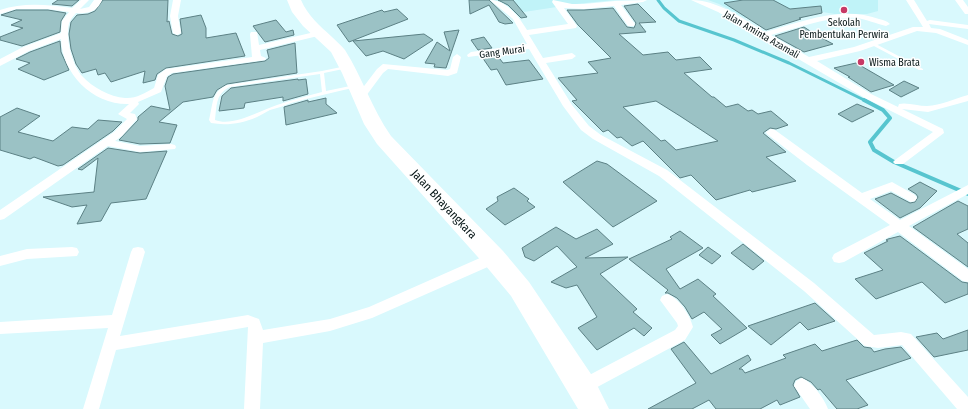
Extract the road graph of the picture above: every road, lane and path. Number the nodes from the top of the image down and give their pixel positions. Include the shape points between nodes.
1 (85, 0) edge
2 (98, 0) edge
3 (177, 0) edge
4 (294, 0) edge
5 (494, 0) edge
6 (643, 0) edge
7 (695, 0) edge
8 (902, 0) edge
9 (910, 0) edge
10 (962, 1) edge
11 (615, 2) junction
12 (556, 3) edge
13 (15, 4) edge
14 (907, 9) junction
15 (916, 10) junction
16 (74, 11) junction
17 (0, 12) edge
18 (968, 12) edge
19 (923, 21) junction
20 (630, 24) dead end
21 (886, 24) dead end
22 (968, 27) edge
23 (919, 29) junction
24 (928, 29) junction
25 (177, 33) dead end
26 (319, 33) junction
27 (524, 33) junction
28 (254, 34) dead end
29 (64, 35) junction
30 (764, 35) junction
31 (968, 43) edge
32 (873, 44) junction
33 (532, 46) junction
34 (258, 55) junction
35 (471, 55) dead end
36 (572, 56) dead end
37 (457, 58) dead end
38 (808, 60) junction
39 (540, 61) junction
40 (0, 62) edge
41 (921, 69) dead end
42 (322, 72) junction
43 (354, 83) junction
44 (324, 92) junction
45 (868, 96) junction
46 (968, 98) edge
47 (132, 101) junction
48 (771, 132) dead end
49 (106, 142) junction
50 (171, 147) dead end
51 (899, 162) dead end
52 (963, 192) edge
53 (861, 198) junction
54 (911, 198) dead end
55 (0, 216) edge
56 (900, 226) junction
57 (72, 252) dead end
58 (138, 252) dead end
59 (494, 258) junction
60 (839, 258) dead end
61 (0, 261) edge
62 (968, 277) edge
63 (667, 300) dead end
64 (118, 321) junction
65 (0, 328) edge
66 (255, 338) junction
67 (111, 344) junction
68 (802, 386) dead end
69 (582, 387) junction
70 (91, 409) edge
71 (252, 409) edge
72 (594, 409) edge
73 (820, 409) edge
74 (968, 409) edge

1 - 16 street
2 - 16 street via 96,8 83,12
3 - 25 street via 173,20
4 - 26 highway, Jalan Bhayangkara via 304,17
5 - 27 street via 516,18
6 - 11 street
7 - 30 street, Jalan Aminta Azamali via 721,10
8 - 14 street
9 - 15 street
10 - 18 street
11 - 12 street via 577,8
11 - 20 street
12 - 27 street via 573,26
13 - 16 street
13 - 17 street
14 - 15 street
14 - 23 street
15 - 19 street
16 - 29 street via 66,21
19 - 22 street via 960,28
19 - 24 street
21 - 30 street via 869,17 844,15
23 - 24 street, Jalan Aminta Azamali
23 - 32 street, Jalan Aminta Azamali
24 - 31 street, Jalan Aminta Azamali
26 - 34 street
26 - 43 highway, Jalan Bhayangkara via 337,50
27 - 33 street
28 - 34 street
29 - 40 street
29 - 47 street via 72,66 85,83 112,98
30 - 38 street, Jalan Aminta Azamali
32 - 38 street, Jalan Aminta Azamali
32 - 41 lane
33 - 35 street, Gang Murai
33 - 39 street
34 - 47 street via 169,71 163,75 158,90
36 - 39 street
37 - 43 street via 454,71 448,73 386,66
38 - 45 street
39 - 74 street via 568,106 591,132 663,174 803,282 870,341 875,343 906,339
42 - 43 lane
42 - 44 lane
42 - 44 lane via 229,86 217,94 212,120 218,123 242,120 259,115 268,109
43 - 44 lane
43 - 59 highway, Jalan Bhayangkara via 373,124 384,140
45 - 46 street via 922,110
45 - 51 street via 939,131 939,134
47 - 49 street via 133,106 123,114 131,116 132,119
48 - 53 street
49 - 50 street via 140,149
49 - 55 street
52 - 56 street
53 - 54 street via 892,186
53 - 56 street
56 - 60 street
56 - 62 street
57 - 61 street via 27,254
58 - 64 street
59 - 66 street via 372,312 330,325
59 - 69 highway, Jalan Bhayangkara via 520,289
63 - 69 street via 684,320 684,331
64 - 65 street
64 - 67 street
66 - 67 street via 255,325 248,321
66 - 71 street
67 - 70 street
68 - 73 street
69 - 72 highway, Jalan Bhayangkara

